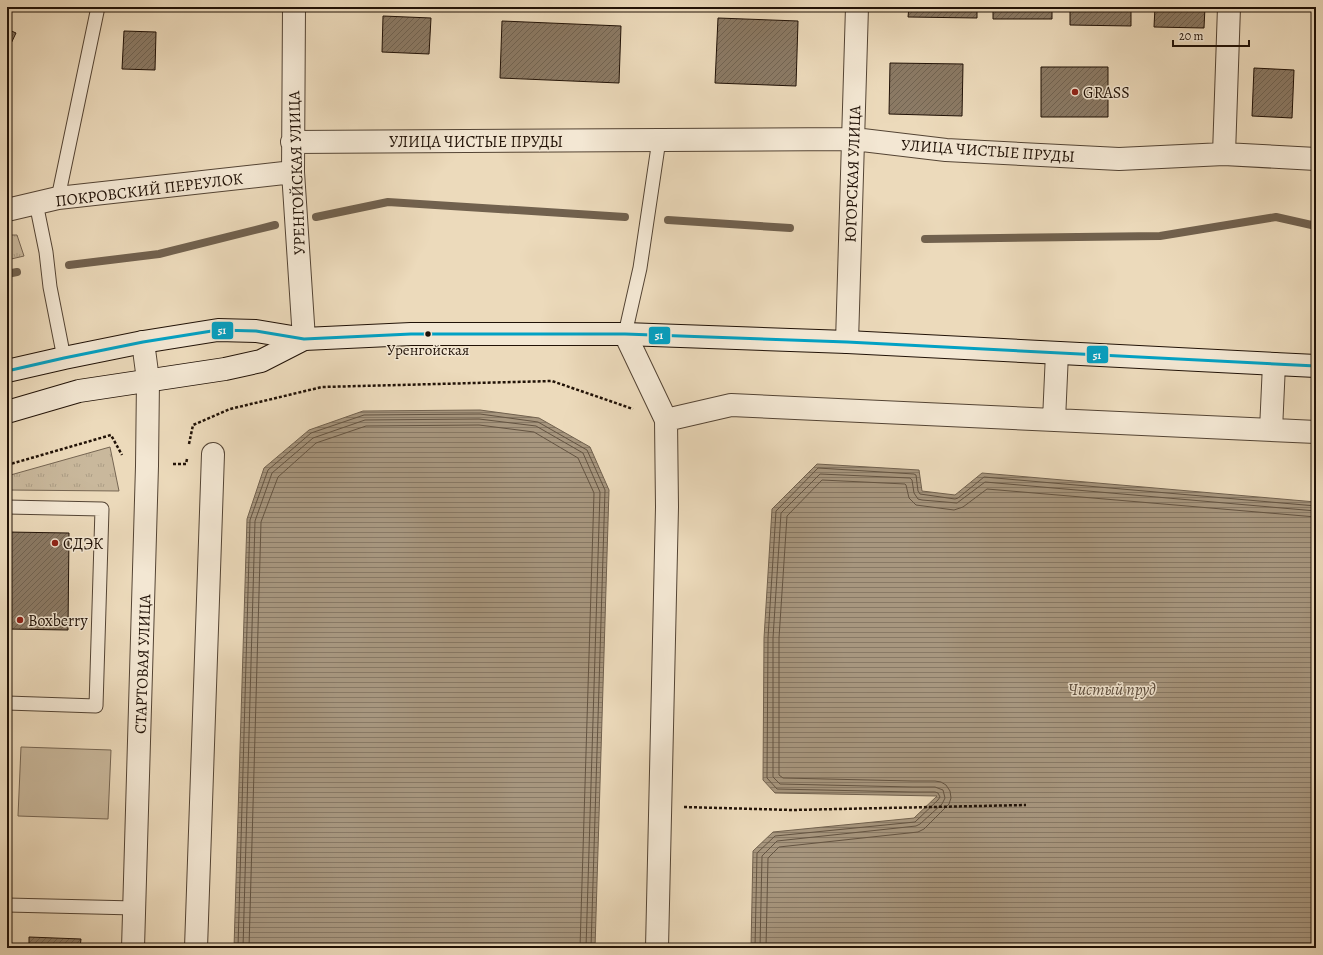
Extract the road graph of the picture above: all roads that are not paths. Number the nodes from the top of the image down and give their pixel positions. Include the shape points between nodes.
1 (98, 7) edge
2 (294, 7) edge
3 (857, 7) edge
4 (1229, 7) edge
5 (854, 139) junction
6 (659, 140) junction
7 (292, 142) junction
8 (1224, 154) junction
9 (1316, 159) edge
10 (292, 172) junction
11 (58, 198) junction
12 (36, 203) junction
13 (7, 210) edge
14 (625, 334) junction
15 (304, 339) junction
16 (143, 342) junction
17 (847, 342) junction
18 (1057, 353) junction
19 (64, 358) junction
20 (1274, 364) junction
21 (1316, 366) edge
22 (7, 371) edge
23 (148, 380) junction
24 (7, 412) edge
25 (666, 420) junction
26 (1054, 420) junction
27 (1271, 430) junction
28 (1316, 432) edge
29 (213, 454) dead end
30 (7, 507) edge
31 (7, 703) edge
32 (7, 904) edge
33 (135, 908) junction
34 (133, 948) edge
35 (196, 948) edge
36 (657, 948) edge

1 - 11 lane
2 - 7 street, УРЕНГОЙСКАЯ УЛИЦА
3 - 5 street, ЮГОРСКАЯ УЛИЦА
4 - 8 street
5 - 6 street, УЛИЦА ЧИСТЫЕ ПРУДЫ
5 - 8 street, УЛИЦА ЧИСТЫЕ ПРУДЫ via 946,150 1119,159
5 - 17 street, ЮГОРСКАЯ УЛИЦА
6 - 7 street, УЛИЦА ЧИСТЫЕ ПРУДЫ
6 - 14 lane via 640,268
7 - 10 street, УРЕНГОЙСКАЯ УЛИЦА
8 - 9 street, УЛИЦА ЧИСТЫЕ ПРУДЫ
10 - 11 street, ПОКРОВСКИЙ ПЕРЕУЛОК
10 - 15 street, УРЕНГОЙСКАЯ УЛИЦА
11 - 12 street, ПОКРОВСКИЙ ПЕРЕУЛОК
12 - 13 street, ПОКРОВСКИЙ ПЕРЕУЛОК
12 - 19 lane
14 - 15 street via 412,334
14 - 17 street
14 - 25 street
15 - 16 street via 256,331 218,330
15 - 23 street via 261,361
16 - 19 street
16 - 23 street, СТАРТОВАЯ УЛИЦА
17 - 18 street
18 - 20 street
18 - 26 street
19 - 22 street
20 - 21 street
20 - 27 street
23 - 24 street via 79,391
23 - 33 street, СТАРТОВАЯ УЛИЦА via 148,466
25 - 26 street via 731,404
25 - 36 street
26 - 27 street
27 - 28 street
29 - 35 street
30 - 31 lane via 102,509 96,706
32 - 33 lane
33 - 34 street, СТАРТОВАЯ УЛИЦА

